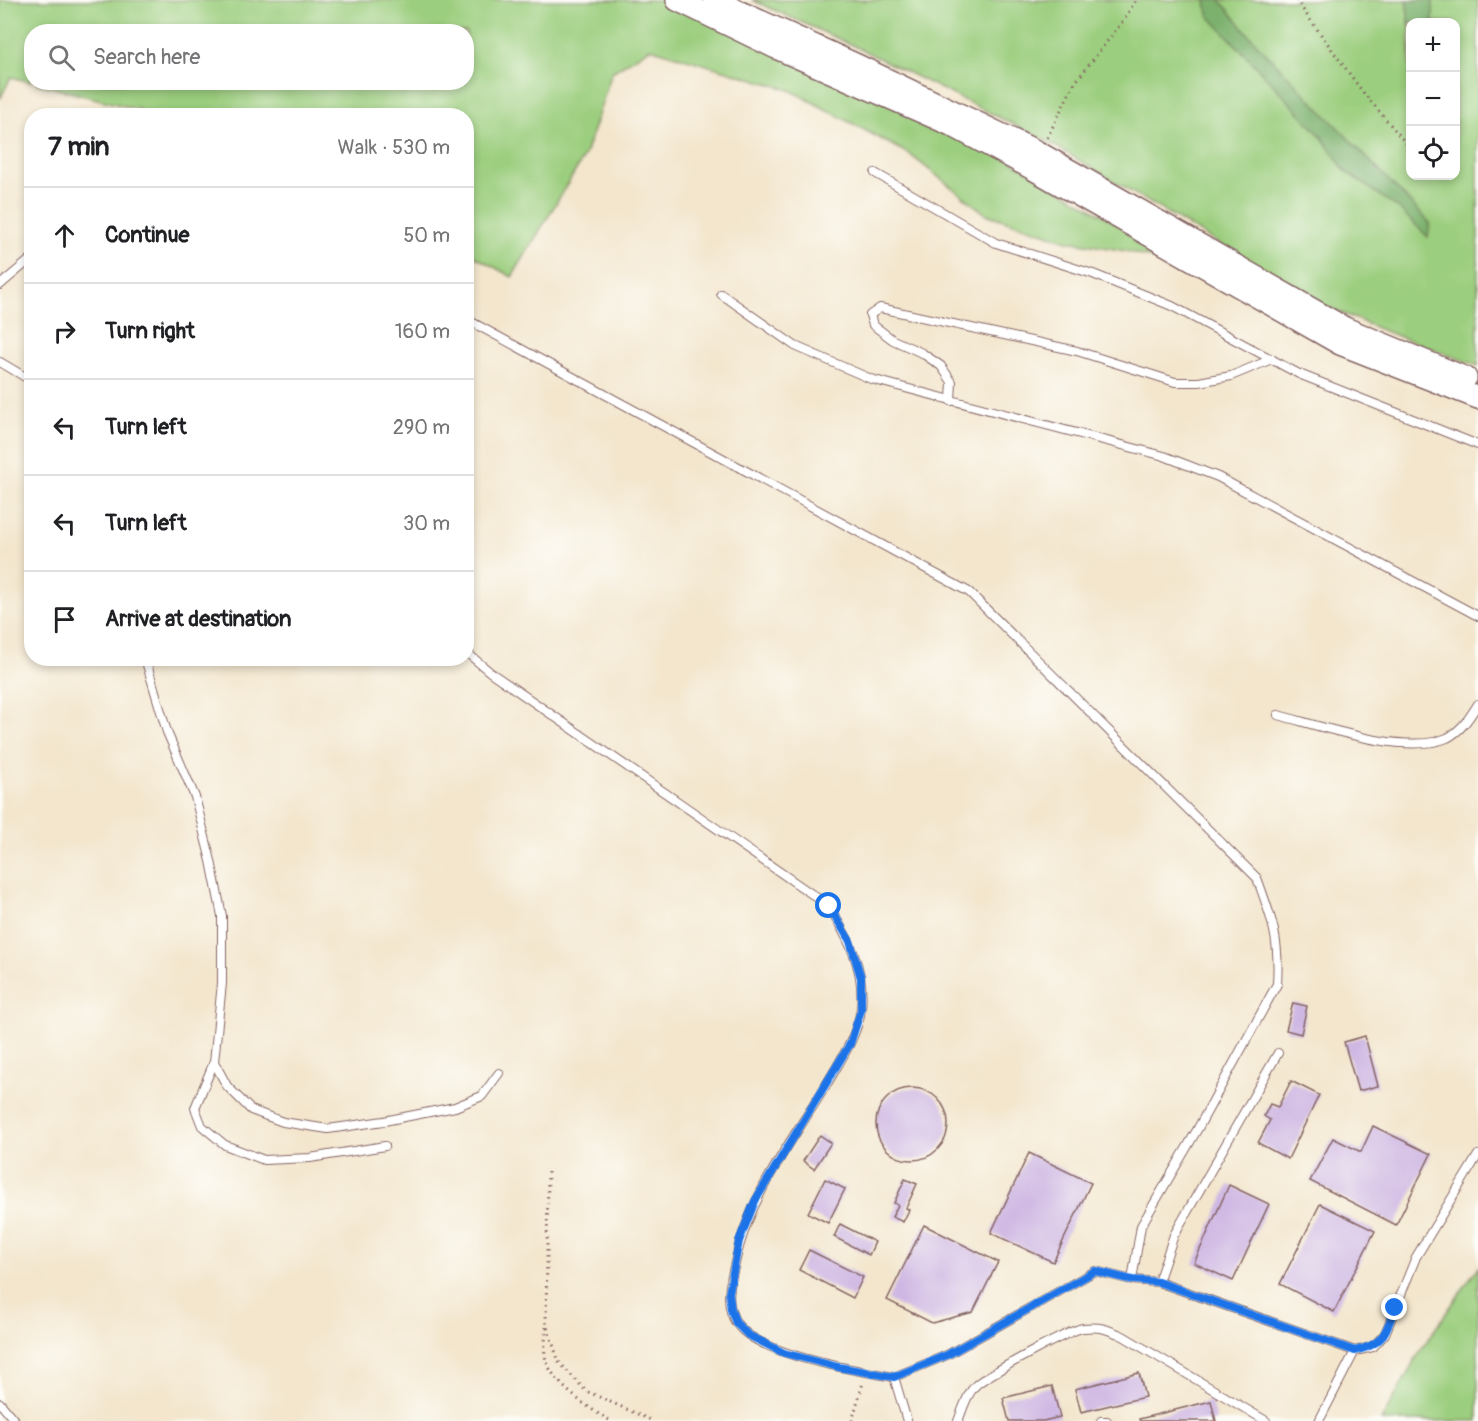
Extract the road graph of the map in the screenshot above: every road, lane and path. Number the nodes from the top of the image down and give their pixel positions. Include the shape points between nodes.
1 (677, 0) edge
2 (714, 0) edge
3 (1136, 0) edge
4 (1296, 0) edge
5 (1406, 143) edge
6 (1040, 153) junction
7 (875, 173) dead end
8 (24, 265) edge
9 (0, 285) edge
10 (721, 294) dead end
11 (474, 323) edge
12 (1272, 359) junction
13 (0, 362) edge
14 (24, 376) edge
15 (1478, 382) edge
16 (1478, 398) edge
17 (951, 401) junction
18 (1478, 445) edge
19 (1478, 616) edge
20 (474, 659) edge
21 (147, 666) edge
22 (1478, 704) edge
23 (1278, 715) dead end
24 (1278, 1053) dead end
25 (214, 1062) junction
26 (499, 1073) dead end
27 (385, 1146) dead end
28 (1478, 1155) edge
29 (548, 1172) dead end
30 (1132, 1280) junction
31 (1158, 1282) junction
32 (546, 1324) junction
33 (1355, 1351) junction
34 (866, 1372) junction
35 (894, 1377) junction
36 (0, 1403) edge
37 (15, 1421) edge
38 (611, 1421) edge
39 (653, 1421) edge
40 (852, 1421) edge
41 (907, 1421) edge
42 (958, 1421) edge
43 (1101, 1421) edge
44 (1107, 1421) edge
45 (1266, 1421) edge
46 (1319, 1421) edge

1 - 16 main road via 951,124 1340,344
2 - 6 main road
3 - 6 path via 1074,84
4 - 5 path via 1362,91
6 - 15 main road via 1345,328
7 - 12 lane via 996,243 1093,274 1172,306
8 - 9 lane
10 - 17 lane via 795,346 871,379
11 - 30 lane via 969,592 1257,878 1275,926 1277,984 1140,1226
12 - 17 lane via 1231,376 1175,382 1077,351 880,308 870,315 873,325 941,366 952,382
12 - 18 lane via 1299,374
13 - 14 lane
17 - 19 lane via 1164,456 1218,477
20 - 34 lane via 829,906 850,941 861,978 861,1010 850,1044 755,1201 739,1241 729,1293 736,1323 748,1335 784,1353
21 - 25 lane via 167,732 195,797 222,916 222,983
22 - 23 lane via 1461,728 1446,738 1420,743 1383,742
24 - 31 lane via 1174,1235
25 - 26 lane via 227,1086 251,1110 283,1122 328,1129 455,1107 482,1096
25 - 27 lane via 195,1107 202,1126 225,1146 264,1160 310,1158
28 - 33 lane via 1416,1257 1385,1334 1373,1347
29 - 32 path
30 - 31 lane
30 - 35 lane via 1095,1271 947,1355
31 - 33 lane
32 - 38 path via 545,1359 556,1380 593,1412
32 - 39 path via 559,1362 586,1391
33 - 46 lane
34 - 35 lane
34 - 40 path
35 - 41 lane
36 - 37 lane
42 - 45 lane via 975,1385 1079,1328 1101,1326
43 - 44 lane

